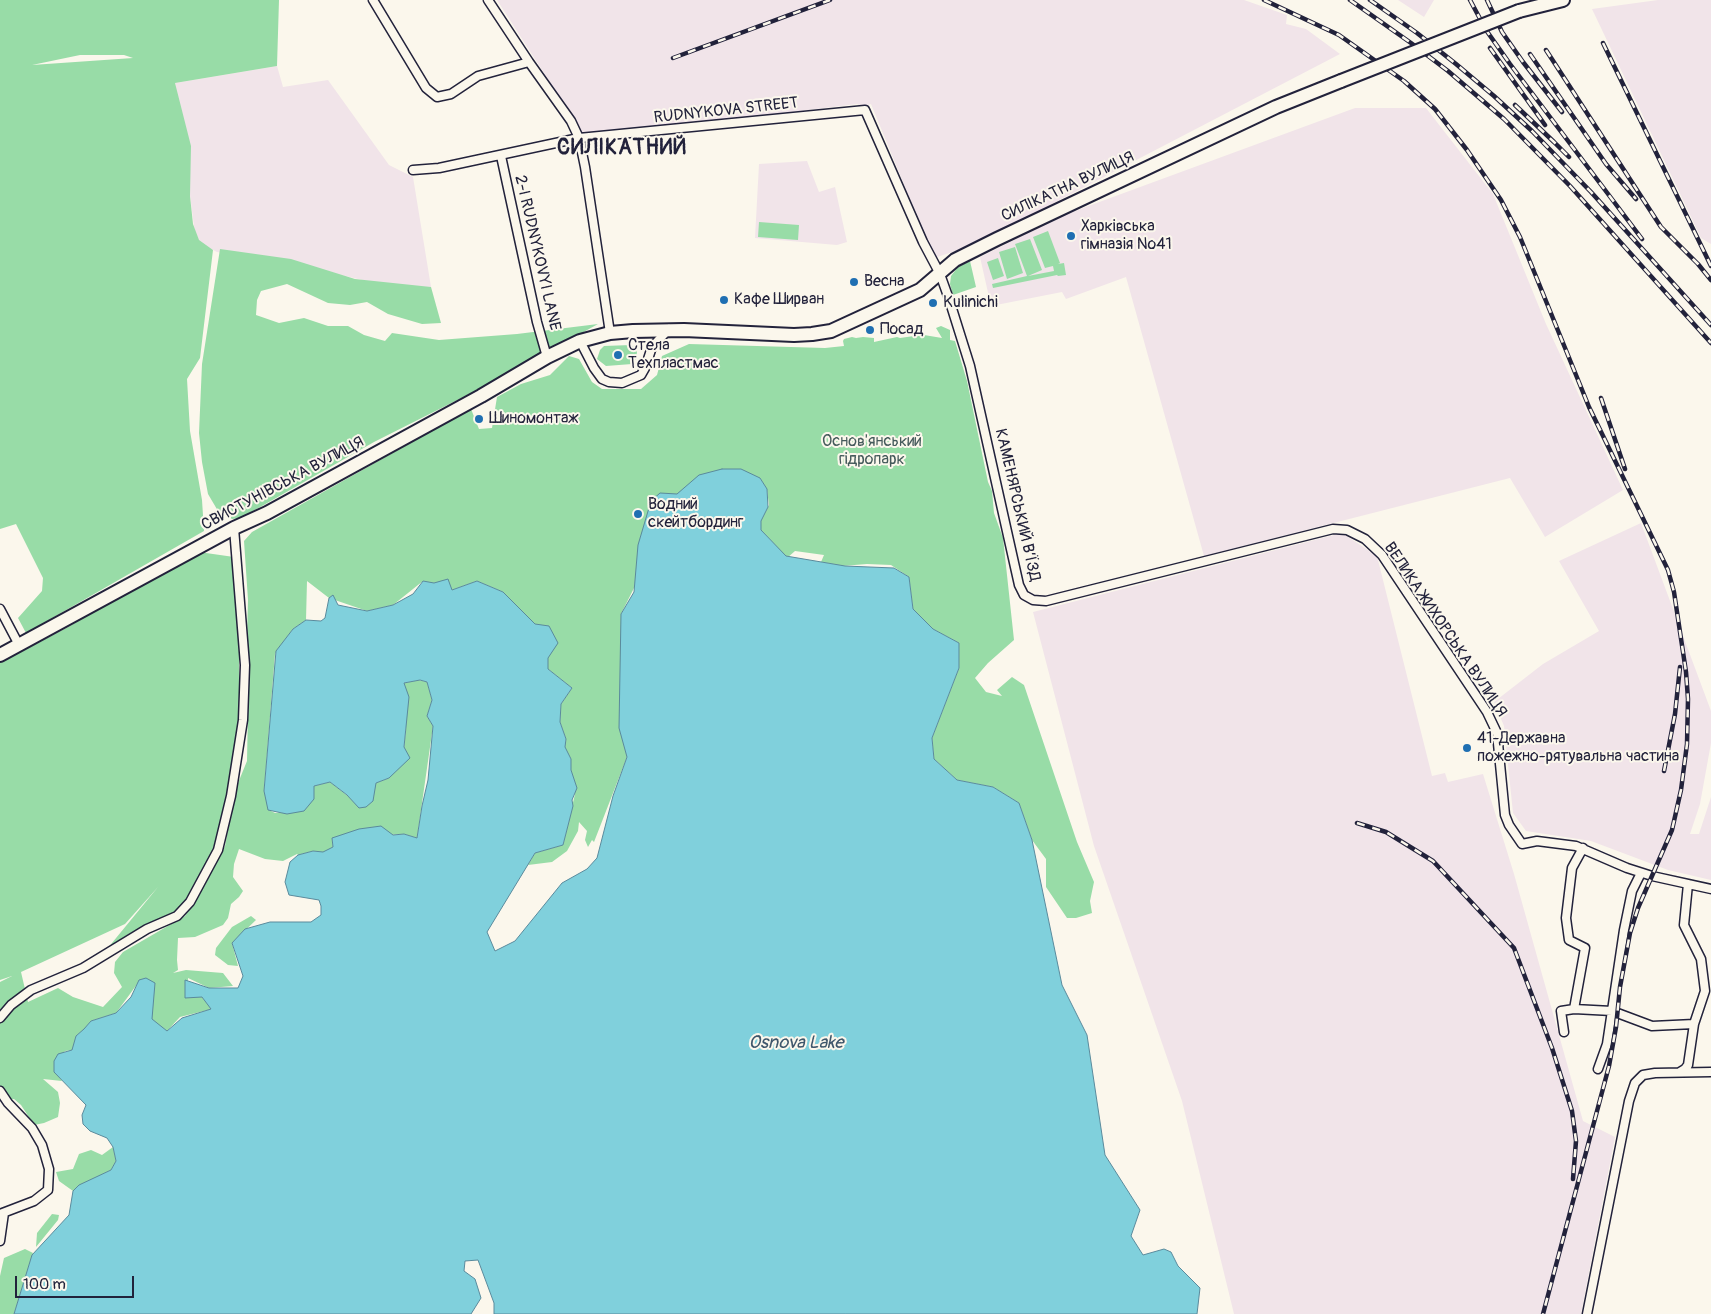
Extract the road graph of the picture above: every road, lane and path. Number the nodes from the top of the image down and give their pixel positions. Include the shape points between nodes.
1 (373, 0) edge
2 (488, 0) edge
3 (1563, 0) edge
4 (529, 62) junction
5 (578, 138) junction
6 (501, 156) junction
7 (413, 170) dead end
8 (940, 274) junction
9 (669, 329) junction
10 (610, 333) junction
11 (580, 341) junction
12 (547, 357) junction
13 (234, 528) junction
14 (1347, 530) joint
15 (0, 609) edge
16 (19, 645) junction
17 (0, 655) edge
18 (1583, 848) junction
19 (1640, 873) junction
20 (1688, 884) junction
21 (1711, 888) edge
22 (1574, 1010) junction
23 (1612, 1011) junction
24 (0, 1018) edge
25 (1694, 1024) junction
26 (1564, 1032) dead end
27 (1598, 1069) dead end
28 (1680, 1072) junction
29 (1711, 1072) edge
30 (0, 1091) edge
31 (2, 1213) edge
32 (0, 1241) edge
33 (1587, 1314) edge

1 - 4 street via 426,88 437,97 451,94 478,76
2 - 4 street
3 - 8 main road, СИЛІКАТНА ВУЛИЦЯ, bridge via 1519,11 1276,108 997,238 955,260
4 - 5 street via 571,121
5 - 6 street, RUDNYKOVA STREET
5 - 8 street, RUDNYKOVA STREET via 865,110
5 - 10 street via 586,167
6 - 7 street, RUDNYKOVA STREET
6 - 12 street, 2-I RUDNYKOVYI LANE
8 - 9 main road, СИЛІКАТНА ВУЛИЦЯ via 920,290 831,331 794,335
8 - 14 street, КАМЕНЯРСЬКИЙ В’ЇЗД via 970,366 1019,585 1024,595 1046,601 1333,529
9 - 10 main road, СИЛІКАТНА ВУЛИЦЯ
9 - 11 street via 652,347 641,375 622,384 602,379
10 - 11 main road, СИЛІКАТНА ВУЛИЦЯ
11 - 12 main road, СВИСТУНІВСЬКА ВУЛИЦЯ
12 - 13 main road, СВИСТУНІВСЬКА ВУЛИЦЯ via 267,513
13 - 16 main road, СВИСТУНІВСЬКА ВУЛИЦЯ
13 - 24 street via 244,665 243,720 231,796 218,850 190,902 177,916 147,929 83,968 31,990
14 - 18 street, ВЕЛИКА ЖИХОРСЬКА ВУЛИЦЯ via 1365,538 1382,555 1487,712 1497,733 1505,814 1522,844 1537,841
15 - 16 street
16 - 17 main road, СВИСТУНІВСЬКА ВУЛИЦЯ
18 - 19 street
18 - 22 street via 1572,868 1566,918 1569,940 1585,948
19 - 20 street
19 - 23 street via 1632,891 1626,920
20 - 21 street
20 - 25 street via 1684,925 1701,959 1705,991
22 - 23 street
22 - 26 street via 1561,1012
23 - 25 street via 1652,1026
23 - 27 street via 1607,1044
25 - 28 street via 1688,1065
28 - 29 street
28 - 33 street via 1643,1075 1635,1083
30 - 31 street via 32,1128 42,1145 49,1169 48,1190 34,1201
31 - 32 street

